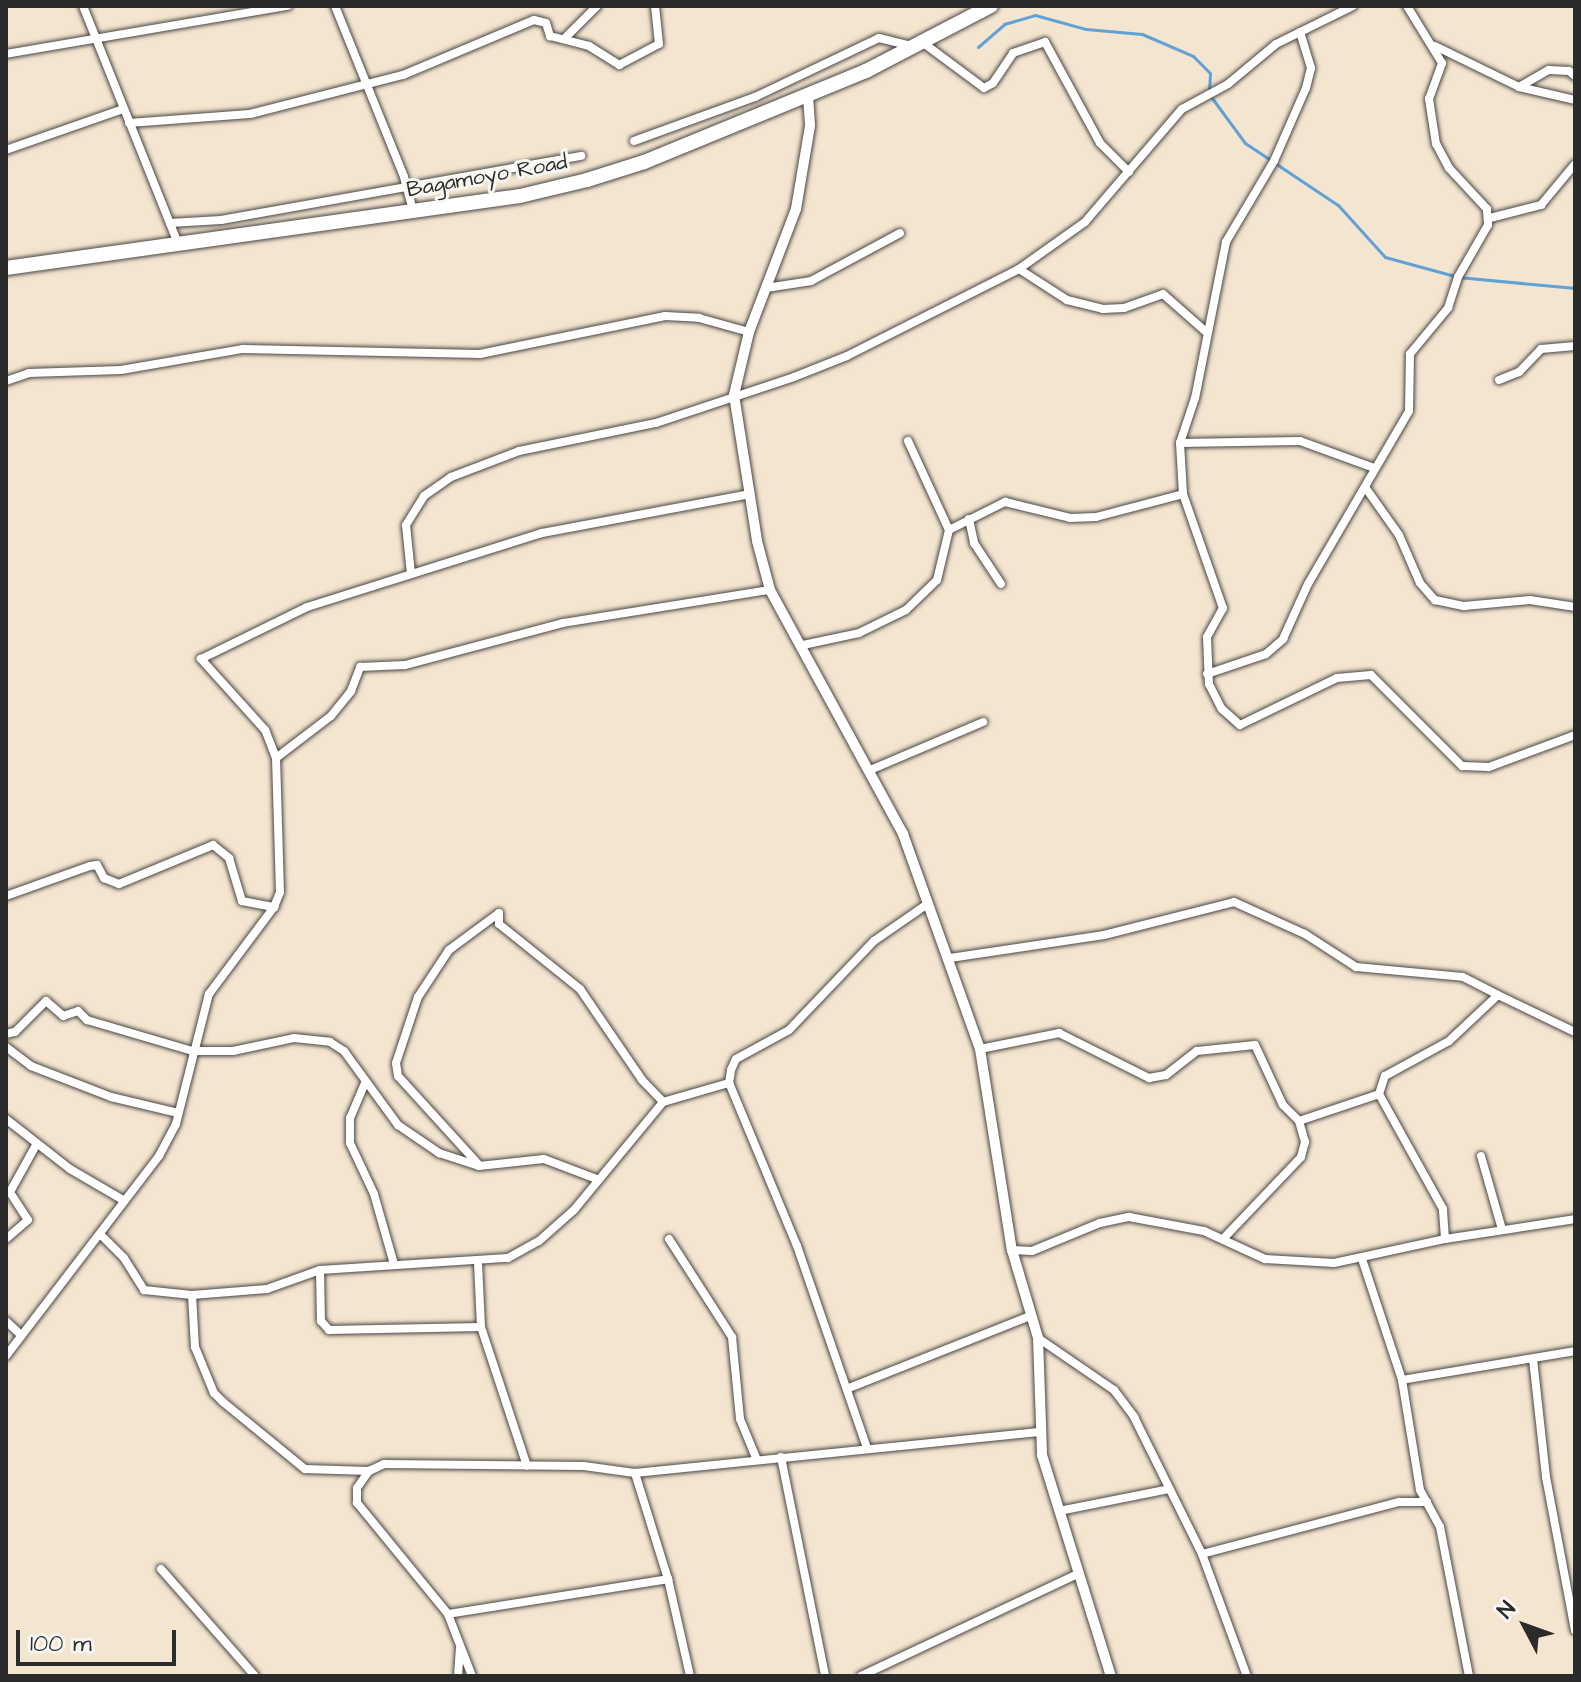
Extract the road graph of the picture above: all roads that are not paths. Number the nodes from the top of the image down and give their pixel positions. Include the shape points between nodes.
1 (83, 6) edge
2 (288, 6) edge
3 (335, 6) edge
4 (597, 6) edge
5 (655, 6) edge
6 (991, 6) edge
7 (1353, 6) edge
8 (1407, 6) edge
9 (1300, 32) junction
10 (97, 36) junction
11 (565, 38) junction
12 (918, 44) junction
13 (1434, 45) junction
14 (6, 54) edge
15 (1573, 71) edge
16 (367, 83) junction
17 (1519, 87) junction
18 (808, 96) junction
19 (755, 97) junction
20 (1575, 100) edge
21 (123, 109) junction
22 (764, 114) junction
23 (129, 123) junction
24 (634, 141) dead end
25 (6, 150) edge
26 (581, 156) dead end
27 (1575, 164) edge
28 (1129, 172) junction
29 (407, 188) junction
30 (413, 211) junction
31 (1490, 218) junction
32 (170, 223) junction
33 (900, 233) dead end
34 (179, 247) junction
35 (6, 268) edge
36 (1019, 269) junction
37 (766, 288) junction
38 (1205, 331) junction
39 (749, 332) junction
40 (1575, 346) edge
41 (1499, 380) dead end
42 (6, 381) edge
43 (734, 395) junction
44 (908, 441) dead end
45 (1180, 443) junction
46 (1374, 468) junction
47 (1365, 487) junction
48 (750, 494) junction
49 (1183, 494) junction
50 (969, 519) junction
51 (949, 530) junction
52 (411, 574) junction
53 (1001, 584) dead end
54 (770, 590) junction
55 (1575, 607) edge
56 (803, 645) junction
57 (1207, 674) junction
58 (983, 722) dead end
59 (1575, 735) edge
60 (276, 758) junction
61 (870, 770) junction
62 (6, 896) edge
63 (926, 905) junction
64 (274, 907) junction
65 (950, 958) junction
66 (1498, 995) junction
67 (1575, 1032) edge
68 (6, 1034) edge
69 (6, 1047) edge
70 (980, 1049) junction
71 (192, 1051) junction
72 (365, 1083) junction
73 (729, 1083) junction
74 (1379, 1094) junction
75 (663, 1102) junction
76 (178, 1113) junction
77 (6, 1119) edge
78 (1299, 1121) junction
79 (36, 1145) junction
80 (1481, 1156) dead end
81 (479, 1166) junction
82 (597, 1179) junction
83 (123, 1200) junction
84 (1575, 1219) edge
85 (1502, 1229) junction
86 (100, 1234) junction
87 (6, 1239) edge
88 (669, 1239) dead end
89 (1223, 1239) junction
90 (1445, 1239) junction
91 (1012, 1250) junction
92 (1362, 1259) junction
93 (478, 1263) junction
94 (394, 1264) junction
95 (320, 1270) junction
96 (192, 1295) junction
97 (1032, 1315) junction
98 (6, 1321) edge
99 (481, 1327) junction
100 (21, 1335) junction
101 (1038, 1338) junction
102 (1575, 1351) edge
103 (6, 1356) edge
104 (1533, 1359) junction
105 (1402, 1380) junction
106 (849, 1388) junction
107 (1039, 1432) junction
108 (867, 1448) junction
109 (781, 1457) junction
110 (757, 1460) junction
111 (527, 1466) junction
112 (369, 1471) junction
113 (635, 1473) junction
114 (1169, 1489) junction
115 (1427, 1502) junction
116 (1059, 1511) junction
117 (1202, 1554) junction
118 (161, 1569) dead end
119 (1076, 1575) junction
120 (668, 1579) junction
121 (448, 1614) junction
122 (1575, 1630) edge
123 (460, 1645) junction
124 (877, 1672) edge
125 (255, 1676) edge
126 (458, 1676) edge
127 (472, 1676) edge
128 (690, 1676) edge
129 (825, 1676) edge
130 (861, 1676) edge
131 (1111, 1676) edge
132 (1247, 1676) edge
133 (1469, 1676) edge

1 - 10 street
2 - 10 street
3 - 16 street
4 - 11 street
5 - 11 street via 659,44 640,59 619,65
6 - 12 highway, Bagamoyo Road
7 - 9 street
8 - 13 street
9 - 28 street via 1265,51 1228,84 1182,109
9 - 38 street via 1311,68 1306,88 1274,161 1226,242
10 - 14 street
10 - 21 street
11 - 16 street via 550,36 546,23 516,24 403,75
12 - 18 highway, Bagamoyo Road
12 - 19 street via 879,38
12 - 28 street via 984,88 1013,53 1045,42 1100,143
13 - 17 street
13 - 31 street via 1443,69 1429,99 1436,144
15 - 17 street via 1537,73
16 - 23 street via 250,114
16 - 29 street
17 - 20 street
18 - 22 highway, Bagamoyo Road
18 - 37 street via 810,126 796,209
19 - 22 street
19 - 24 street
21 - 23 street
21 - 25 street
22 - 30 highway, Bagamoyo Road via 587,180 520,196
23 - 32 street
26 - 29 street
27 - 31 street via 1541,205
28 - 36 street via 1064,241
29 - 30 street
29 - 32 street
30 - 34 highway, Bagamoyo Road
31 - 46 street via 1448,308 1410,354 1409,411
32 - 34 street
33 - 37 street via 811,281
34 - 35 highway, Bagamoyo Road
36 - 38 street via 1067,300 1103,309 1124,308 1163,294
36 - 43 street via 847,356
37 - 39 street
38 - 45 street via 1195,398
39 - 42 street via 699,318 665,316 480,354 243,349 121,370 29,373
39 - 43 street
40 - 41 street via 1541,349 1519,372
43 - 48 street
43 - 52 street via 656,423 519,451 451,477 424,496 406,525
44 - 51 street
45 - 46 street via 1300,441
45 - 49 street
46 - 47 street
47 - 55 street via 1435,600 1464,606 1530,600
47 - 57 street via 1308,584 1283,639 1266,654
48 - 52 street via 542,533
48 - 54 street
49 - 50 street via 1096,517 1070,518 1005,502
49 - 57 street via 1223,608 1207,637
50 - 51 street
50 - 53 street via 974,543
51 - 56 street via 937,580 906,610 859,633
52 - 60 street via 307,607 201,659 257,720
54 - 56 street
54 - 60 street via 563,623 405,665 360,667 351,691 331,716
56 - 61 street via 817,681
57 - 59 street via 1222,709 1240,725 1337,678 1371,675 1462,766 1489,767
58 - 61 street
60 - 64 street via 281,851
61 - 63 street via 903,834
62 - 64 street via 97,865 104,878 119,884 213,845 229,858 242,901
63 - 65 street via 939,922
63 - 73 street via 874,941 789,1030 736,1059
64 - 71 street via 209,994
65 - 66 street via 1104,935 1234,902 1305,934 1356,967 1463,977
65 - 70 street
66 - 67 street
66 - 74 street via 1449,1041 1385,1076
68 - 71 street via 15,1032 46,1001 63,1016 78,1011 87,1020
69 - 76 street via 31,1066 111,1097
70 - 78 street via 1059,1033 1149,1078 1166,1075 1197,1051 1255,1045 1278,1097
70 - 91 street
71 - 72 street via 233,1051 294,1038 330,1042 344,1051
71 - 76 street
72 - 81 street via 398,1125 423,1144
72 - 94 street via 350,1118 350,1143 374,1194
73 - 75 street
73 - 106 street via 758,1143
74 - 78 street
74 - 90 street via 1443,1209
75 - 81 street via 580,989 499,924 499,913 449,950 418,997 396,1063 398,1076
75 - 82 street
76 - 83 street via 159,1156
77 - 79 street
78 - 89 street via 1305,1142 1301,1157
79 - 83 street
79 - 87 street via 10,1192 28,1220
80 - 85 street
81 - 82 street via 544,1159
82 - 93 street via 574,1210 539,1241 508,1258
83 - 86 street
84 - 85 street
85 - 90 street
86 - 96 street via 124,1258 144,1290
86 - 100 street
88 - 110 street via 732,1337 740,1419
89 - 91 street via 1129,1217 1032,1251
89 - 92 street via 1250,1255 1288,1263
90 - 92 street
91 - 97 street
92 - 105 street
93 - 94 street
93 - 99 street
94 - 95 street
95 - 96 street via 267,1289
95 - 99 street via 321,1321 329,1330
96 - 112 street via 195,1347 223,1402 305,1469
97 - 101 street
97 - 106 street
98 - 100 street
99 - 111 street
100 - 103 street
101 - 107 street
101 - 114 street via 1114,1390 1134,1417
102 - 104 street
104 - 105 street
104 - 122 street via 1546,1477
105 - 115 street via 1408,1442
106 - 108 street
107 - 108 street
107 - 116 street
108 - 109 street
109 - 110 street
109 - 129 street
110 - 113 street
111 - 112 street via 384,1464
111 - 113 street
112 - 121 street via 357,1488 357,1503
113 - 120 street
114 - 116 street
114 - 117 street
115 - 117 street via 1399,1502
115 - 133 street via 1440,1527
116 - 119 street
117 - 132 street
118 - 125 street
119 - 124 street
119 - 131 street
120 - 121 street
120 - 128 street
121 - 123 street
123 - 126 street
123 - 127 street
124 - 130 street

